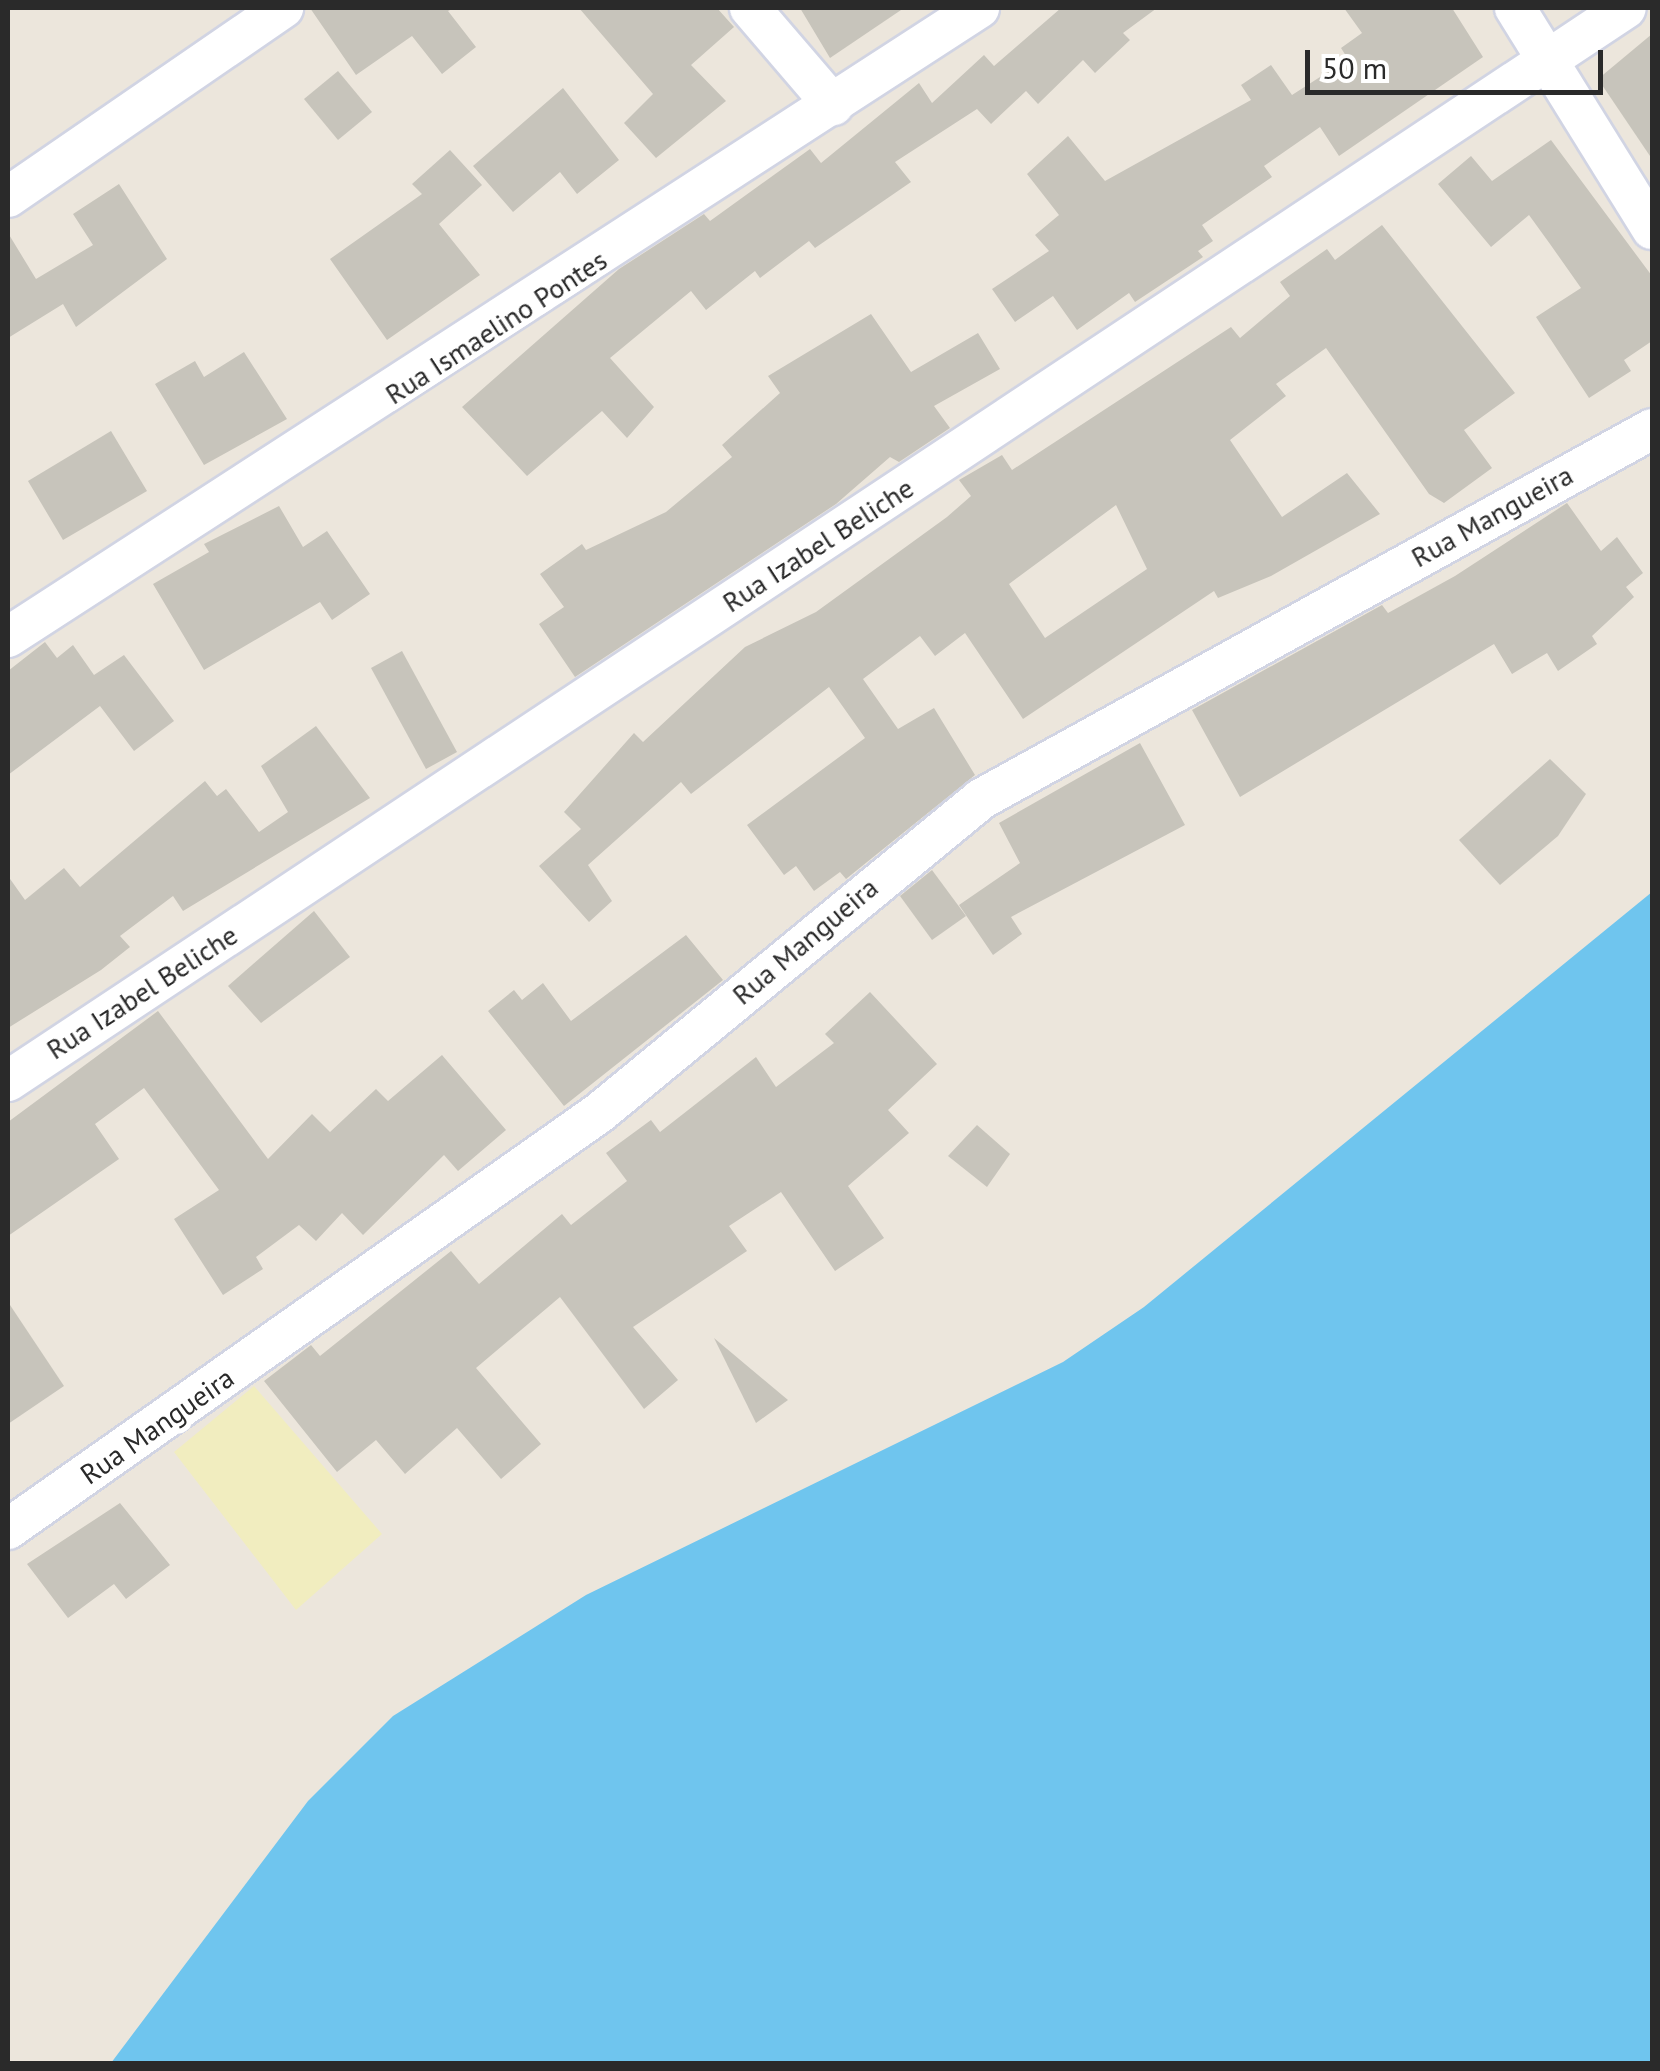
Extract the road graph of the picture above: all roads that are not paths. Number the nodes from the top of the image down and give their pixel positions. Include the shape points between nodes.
1 (283, 8) edge
2 (750, 8) edge
3 (979, 8) edge
4 (1515, 8) edge
5 (1626, 8) edge
6 (1551, 61) junction
7 (833, 105) junction
8 (8, 197) edge
9 (1652, 230) edge
10 (1652, 430) edge
11 (8, 637) edge
12 (8, 1080) edge
13 (8, 1530) edge

1 - 8 street
2 - 7 street
3 - 7 street, Rua Ismaelino Pontes
4 - 6 street
5 - 6 street, Rua Izabel Beliche
6 - 9 street
6 - 12 street, Rua Izabel Beliche
7 - 11 street, Rua Ismaelino Pontes
10 - 13 street, Rua Mangueira via 982,799 599,1113

